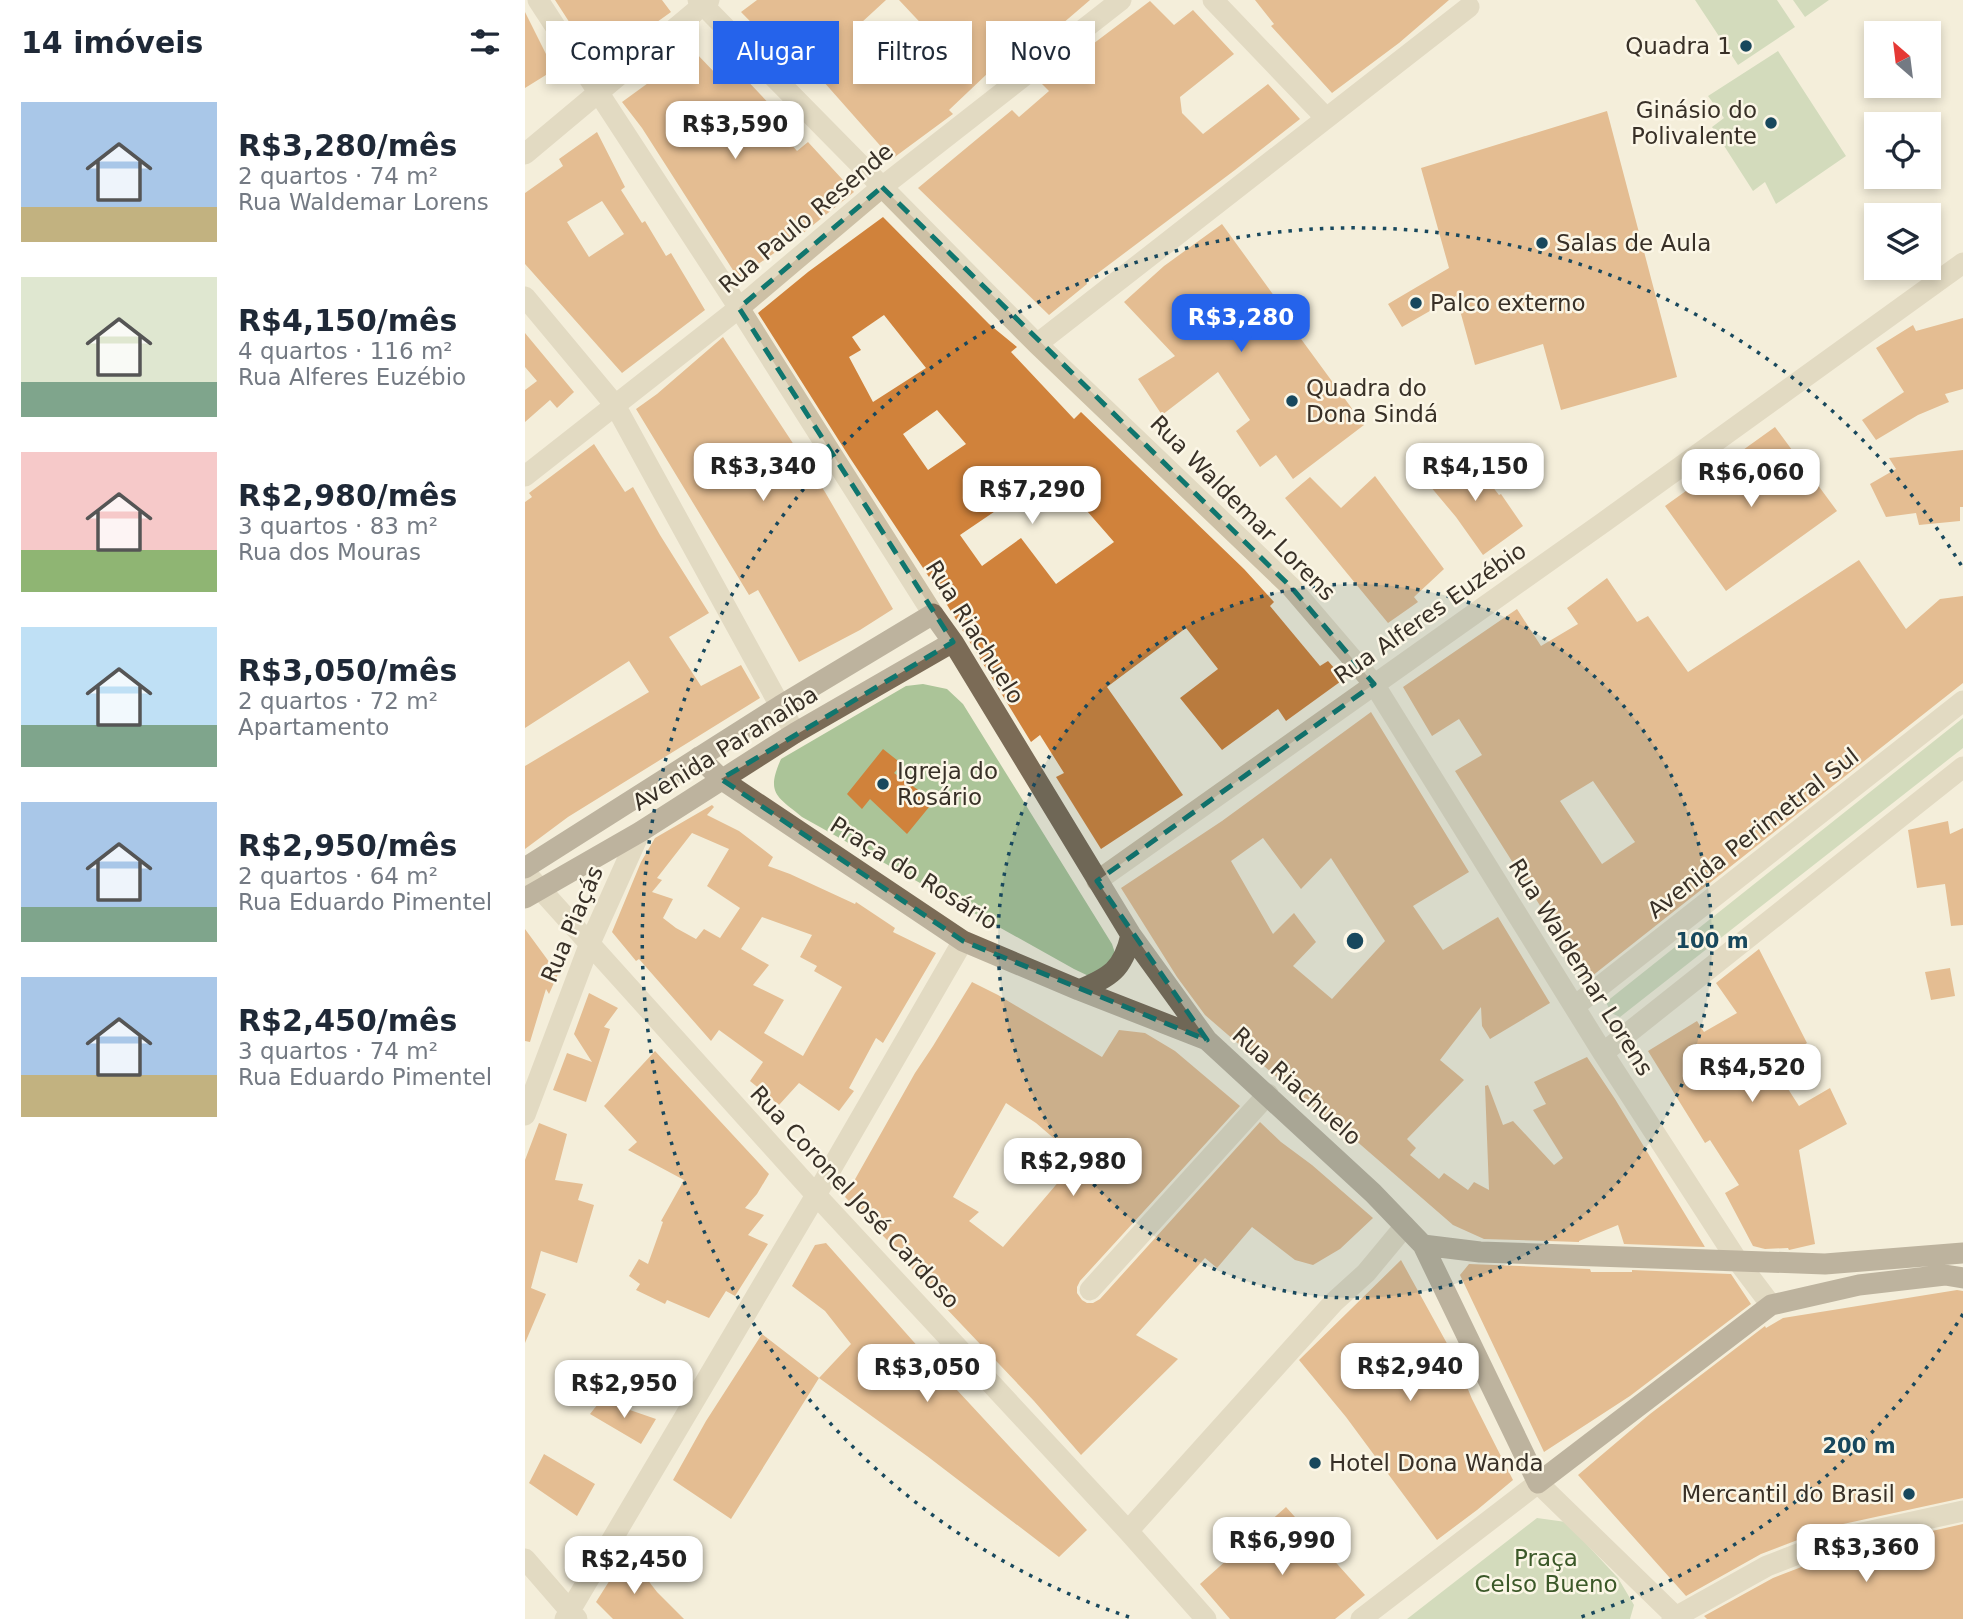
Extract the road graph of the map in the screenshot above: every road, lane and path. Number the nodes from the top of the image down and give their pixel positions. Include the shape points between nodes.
1 (538, 0) edge
2 (1121, 0) edge
3 (1213, 0) edge
4 (703, 2) edge
5 (1469, 7) dead end
6 (598, 92) junction
7 (1326, 118) junction
8 (525, 154) edge
9 (882, 187) junction
10 (1963, 263) edge
11 (525, 297) edge
12 (739, 309) junction
13 (1037, 344) junction
14 (615, 405) junction
15 (525, 476) edge
16 (933, 614) junction
17 (953, 642) junction
18 (1374, 684) junction
19 (1963, 701) edge
20 (780, 706) junction
21 (795, 733) junction
22 (699, 757) junction
23 (1963, 767) edge
24 (721, 779) junction
25 (640, 832) junction
26 (525, 870) edge
27 (1097, 881) junction
28 (533, 893) edge
29 (1131, 935) junction
30 (963, 941) junction
31 (590, 943) junction
32 (1079, 990) junction
33 (1575, 1006) junction
34 (1207, 1040) junction
35 (1603, 1053) junction
36 (1268, 1094) junction
37 (525, 1115) edge
38 (816, 1195) junction
39 (1405, 1226) junction
40 (1423, 1245) junction
41 (1963, 1253) edge
42 (1737, 1260) junction
43 (1963, 1278) edge
44 (1090, 1290) dead end
45 (1771, 1305) junction
46 (1538, 1483) junction
47 (1963, 1511) edge
48 (1128, 1531) junction
49 (525, 1559) edge
50 (570, 1616) edge
51 (1674, 1618) edge
52 (1206, 1619) edge
53 (1361, 1619) edge

1 - 6 street, Rua Riachuelo
2 - 9 street, Rua Paulo Resende
3 - 7 street
4 - 6 street
4 - 9 street, Rua Waldemar Lorens
5 - 7 street
6 - 8 street
6 - 12 street, Rua Riachuelo
7 - 13 street
9 - 12 street, Rua Paulo Resende
9 - 13 street, Rua Waldemar Lorens
10 - 18 street, Rua Alferes Euzébio
11 - 14 street
12 - 14 street, Rua Paulo Resende
12 - 16 street, Rua Riachuelo
13 - 18 street, Rua Waldemar Lorens via 1291,587
14 - 15 street, Rua Paulo Resende
14 - 20 street
16 - 17 main road, Rua Riachuelo
16 - 20 main road, Avenida Paranaíba
17 - 21 main road, Avenida Paranaíba
17 - 27 main road, Rua Riachuelo
18 - 27 street, Rua Alferes Euzébio
18 - 33 street, Rua Waldemar Lorens
19 - 33 street, Avenida Perimetral Sul
20 - 21 street
20 - 22 main road, Avenida Paranaíba
21 - 24 main road, Avenida Paranaíba
22 - 24 main road, Praça do Rosário
22 - 26 main road, Avenida Paranaíba
23 - 35 street
24 - 25 main road, Avenida Paranaíba
24 - 30 main road, Praça do Rosário
25 - 28 main road, Avenida Paranaíba
25 - 31 street, Rua Piaçás
26 - 28 street, Rua Coronel José Cardoso
27 - 29 main road, Rua Riachuelo
28 - 31 street, Rua Coronel José Cardoso
29 - 32 main road via 1127,955 1118,967
29 - 34 main road, Rua Riachuelo
30 - 32 main road, Praça do Rosário
30 - 38 street
31 - 37 street, Rua Piaçás
31 - 38 street, Rua Coronel José Cardoso
32 - 34 main road, Praça do Rosário
33 - 35 street, Rua Waldemar Lorens
34 - 36 main road, Rua Riachuelo
35 - 42 street, Rua Waldemar Lorens
36 - 39 main road, Rua Riachuelo
36 - 44 street
38 - 48 street, Rua Coronel José Cardoso
38 - 50 street
39 - 40 main road, Rua Riachuelo
39 - 48 street
40 - 42 main road via 1480,1252
40 - 46 main road, Rua Riachuelo
41 - 42 main road via 1825,1264
42 - 45 street, Rua Waldemar Lorens
43 - 45 main road via 1945,1275 1859,1285
45 - 46 main road
46 - 51 street
46 - 53 street
47 - 51 street via 1839,1538 1767,1566
48 - 52 street, Rua Coronel José Cardoso
49 - 50 street

